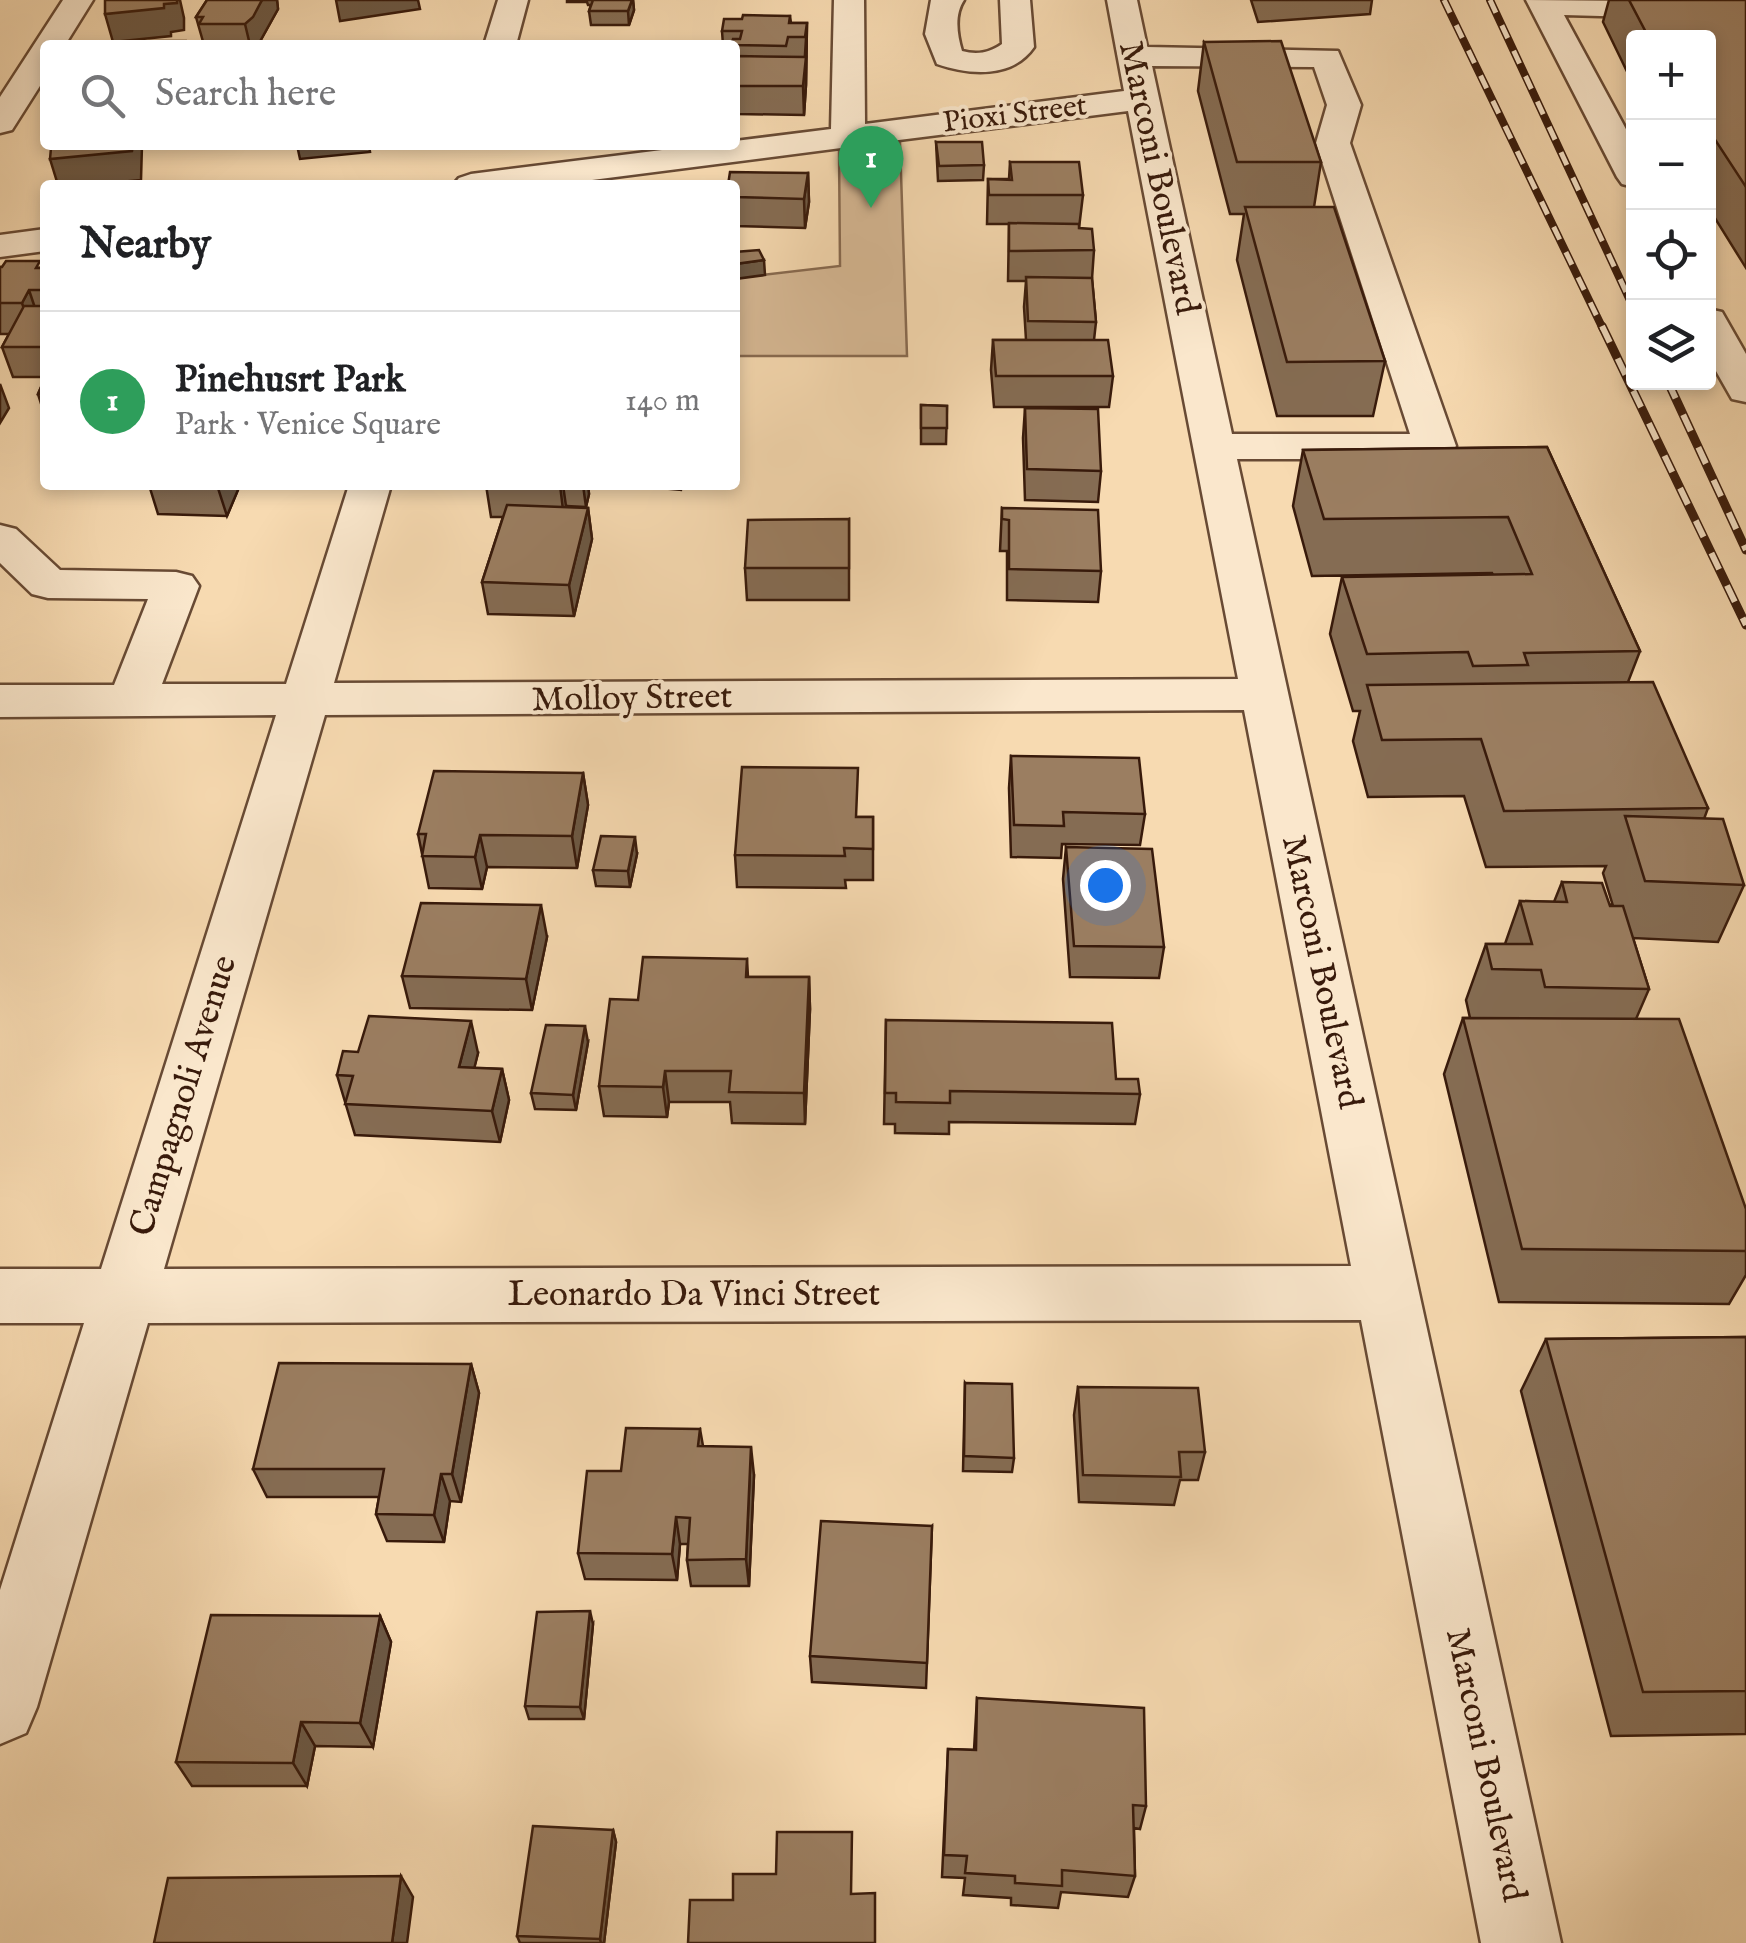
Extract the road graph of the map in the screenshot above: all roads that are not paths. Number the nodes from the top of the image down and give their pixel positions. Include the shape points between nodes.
1 (78, 0) edge
2 (513, 0) edge
3 (849, 0) edge
4 (949, 0) edge
5 (1015, 0) edge
6 (1122, 0) edge
7 (1543, 3) edge
8 (1746, 12) edge
9 (53, 40) edge
10 (501, 40) edge
11 (40, 60) edge
12 (1137, 78) junction
13 (0, 123) edge
14 (859, 147) junction
15 (470, 150) edge
16 (1626, 162) edge
17 (461, 180) edge
18 (522, 180) edge
19 (40, 241) edge
20 (0, 246) edge
21 (1716, 335) edge
22 (1746, 390) edge
23 (1213, 447) junction
24 (369, 490) edge
25 (0, 538) edge
26 (48, 584) junction
27 (0, 587) edge
28 (1264, 694) junction
29 (0, 701) edge
30 (132, 702) junction
31 (305, 702) junction
32 (1388, 1293) junction
33 (0, 1296) edge
34 (123, 1297) junction
35 (0, 1707) edge
36 (1521, 1943) edge

1 - 9 street
2 - 10 street
3 - 14 street
4 - 5 street via 941,34 948,57 984,62 1006,60 1018,48
6 - 12 street, Marconi Boulevard
7 - 8 street
7 - 16 street
11 - 13 street
12 - 14 street, Pioxi Street
12 - 23 street, Marconi Boulevard
12 - 23 street, Pioxi Street via 1327,58 1344,106 1333,143 1435,446
14 - 18 street, Pioxi Street
15 - 17 street
19 - 20 street
21 - 22 street
23 - 28 street, Marconi Boulevard
24 - 31 street, Campagnoli Avenue
25 - 26 street
26 - 27 street
26 - 30 street via 176,586
28 - 31 street, Molloy Street
28 - 32 street, Marconi Boulevard
29 - 30 street, Molloy Street
30 - 31 street, Molloy Street
31 - 34 street, Campagnoli Avenue
32 - 34 street, Leonardo Da Vinci Street
32 - 36 street, Marconi Boulevard
33 - 34 street, Leonardo Da Vinci Street
34 - 35 street, Campagnoli Avenue

